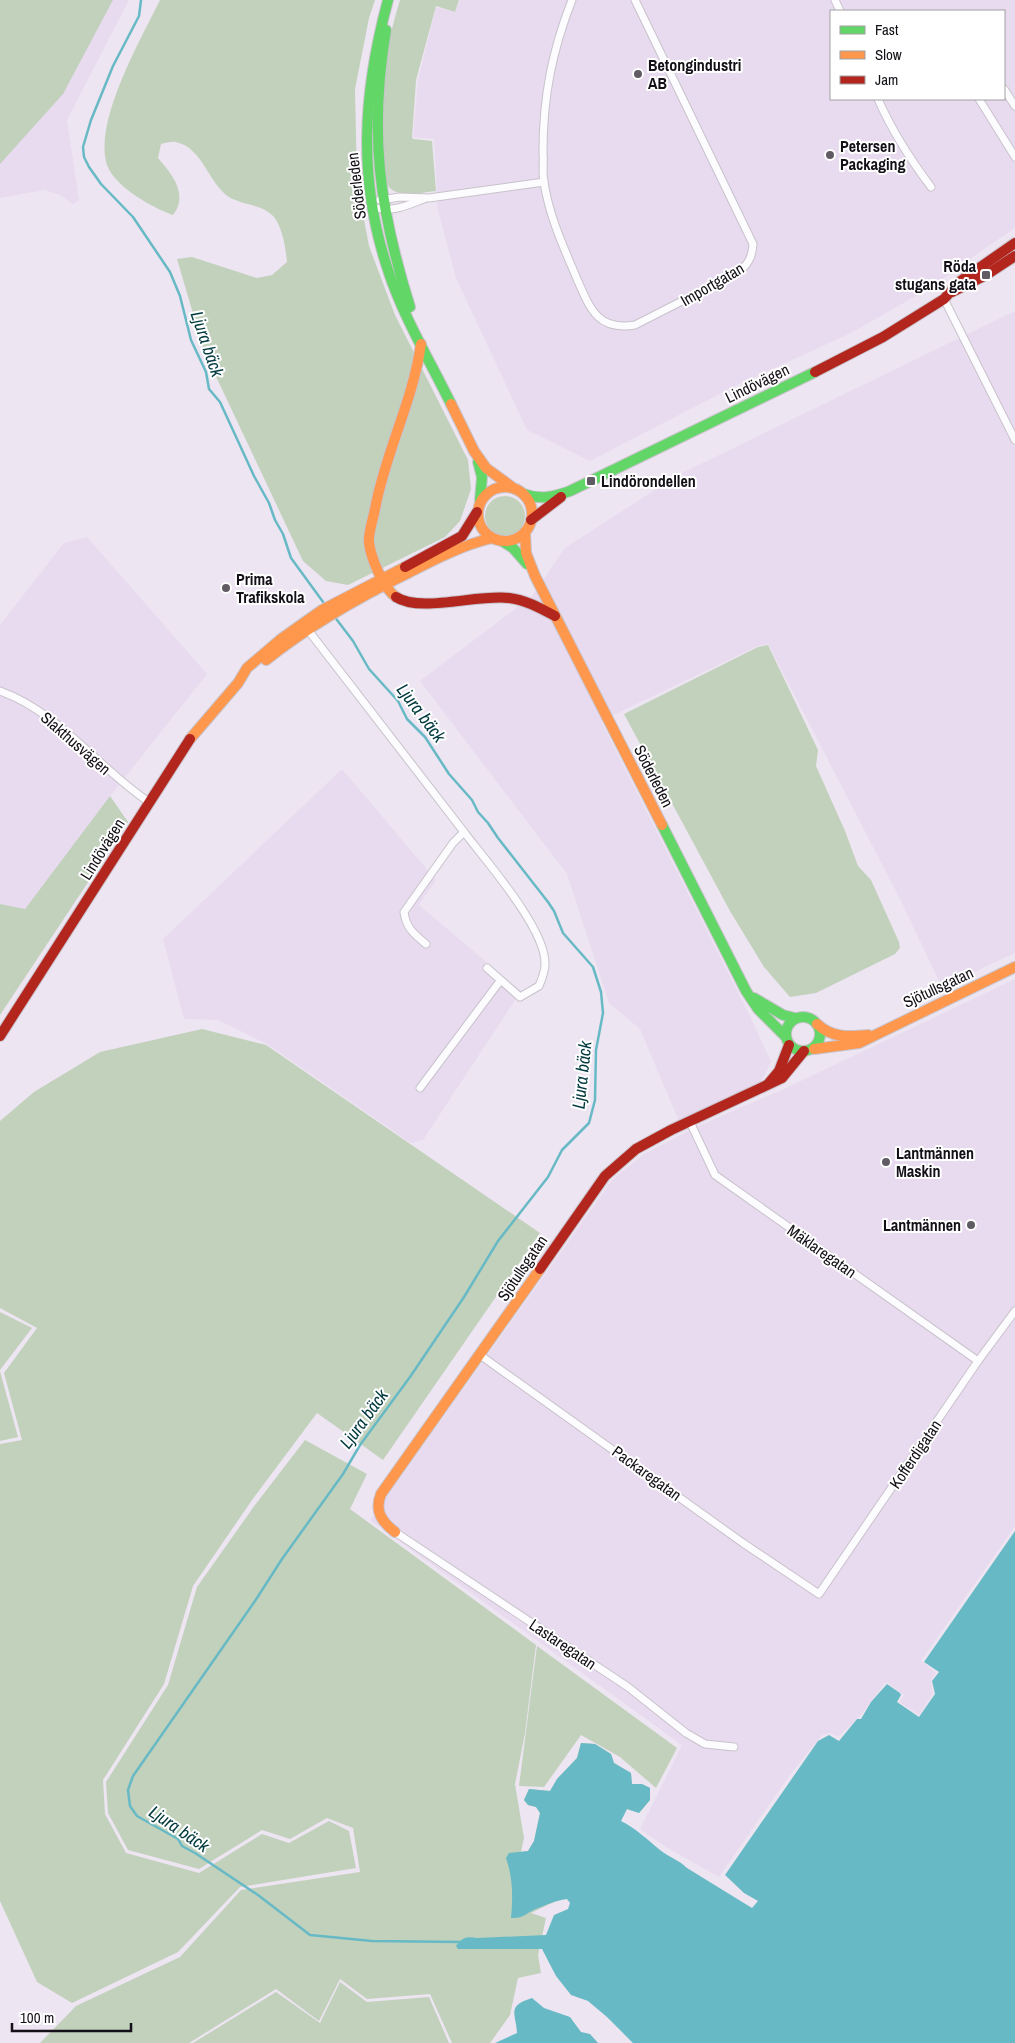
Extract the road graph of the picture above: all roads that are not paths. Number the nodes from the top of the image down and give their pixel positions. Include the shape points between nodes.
1 (388, 0) edge
2 (395, 0) edge
3 (572, 0) edge
4 (635, 0) edge
5 (1005, 91) edge
6 (878, 100) edge
7 (980, 100) edge
8 (1015, 106) edge
9 (1015, 157) edge
10 (544, 182) junction
11 (931, 187) dead end
12 (429, 198) junction
13 (382, 199) junction
14 (372, 207) junction
15 (384, 210) junction
16 (1015, 243) edge
17 (1015, 256) edge
18 (952, 292) junction
19 (944, 299) junction
20 (421, 344) junction
21 (429, 360) junction
22 (1015, 440) edge
23 (474, 451) junction
24 (512, 487) junction
25 (570, 491) junction
26 (524, 494) junction
27 (478, 507) junction
28 (531, 520) junction
29 (525, 532) junction
30 (497, 540) junction
31 (535, 576) junction
32 (383, 582) junction
33 (329, 611) junction
34 (556, 617) junction
35 (308, 630) junction
36 (238, 683) junction
37 (0, 691) edge
38 (148, 802) junction
39 (464, 832) junction
40 (426, 944) dead end
41 (1015, 967) edge
42 (488, 968) dead end
43 (500, 981) junction
44 (746, 991) junction
45 (795, 1018) junction
46 (817, 1023) junction
47 (874, 1034) junction
48 (0, 1036) edge
49 (787, 1041) junction
50 (809, 1050) junction
51 (768, 1083) junction
52 (420, 1088) dead end
53 (690, 1122) junction
54 (1015, 1311) edge
55 (480, 1355) junction
56 (978, 1361) junction
57 (395, 1532) joint
58 (814, 1591) joint
59 (734, 1747) dead end

1 - 14 main road, Söderleden via 371,62 367,97 365,137
2 - 13 main road, Söderleden via 382,49 376,96 376,145
3 - 10 street, Importgatan via 557,38 547,84 543,122
4 - 10 street, Importgatan via 753,244 748,264 635,325 608,324 599,319 588,303 554,225
5 - 8 street
6 - 11 street via 906,153
7 - 9 street
10 - 12 street
12 - 13 street
12 - 15 street
13 - 14 street
13 - 15 main road, Söderleden
14 - 15 street
14 - 20 main road, Söderleden via 389,273
15 - 21 main road, Söderleden via 396,266
16 - 18 main road, Lindövägen via 959,282
17 - 18 main road, Lindövägen
18 - 19 main road, Lindövägen
19 - 22 street
19 - 25 main road, Lindövägen via 857,351
20 - 21 main road, Söderleden
20 - 32 main road via 418,365 380,480 371,525 369,542
21 - 23 main road, Söderleden
23 - 24 main road, Söderleden via 486,468
23 - 27 main road, Söderleden via 482,477
24 - 26 main road
24 - 27 main road via 493,489 485,494
25 - 26 main road, Lindövägen via 544,498
25 - 28 main road, Lindövägen
26 - 28 main road via 532,511
27 - 30 main road via 481,528
27 - 32 main road, Lindövägen via 462,536
28 - 29 main road
29 - 30 main road via 515,539
29 - 31 main road, Söderleden via 524,545
30 - 31 main road, Söderleden via 519,555
30 - 32 main road, Lindövägen via 470,543
31 - 34 main road, Söderleden
32 - 33 main road, Lindövägen
32 - 34 main road via 402,602 420,604 510,598 532,602
33 - 35 main road, Lindövägen
33 - 36 main road, Lindövägen via 303,622 247,668
34 - 44 main road, Söderleden
35 - 36 main road, Lindövägen
35 - 39 street
36 - 38 main road, Lindövägen via 188,742
37 - 38 street, Slakthusvägen via 43,714
38 - 48 main road, Lindövägen
39 - 40 street via 404,912 412,932
39 - 43 street via 528,918 543,947 546,964 539,986 520,996
41 - 47 main road, Sjötullsgatan
42 - 43 street
43 - 52 street
44 - 45 main road, Söderleden via 763,1004
44 - 49 main road, Söderleden
45 - 46 main road via 807,1017
45 - 49 main road via 787,1026
46 - 47 main road, Sjötullsgatan via 828,1033 843,1038
46 - 50 main road via 820,1034
47 - 50 main road, Sjötullsgatan via 860,1042
49 - 50 main road via 795,1049
49 - 51 main road, Sjötullsgatan via 779,1070
50 - 51 main road, Sjötullsgatan via 782,1078
51 - 53 main road, Sjötullsgatan
53 - 55 main road, Sjötullsgatan via 636,1149 605,1176
53 - 56 street, Mäklaregatan via 715,1175
54 - 56 street, Kofferdigatan
55 - 57 main road, Sjötullsgatan via 377,1503 377,1512 386,1526
55 - 58 street, Packaregatan
56 - 58 street, Kofferdigatan via 819,1594
57 - 59 street, Lastaregatan via 628,1687 686,1733 705,1744

